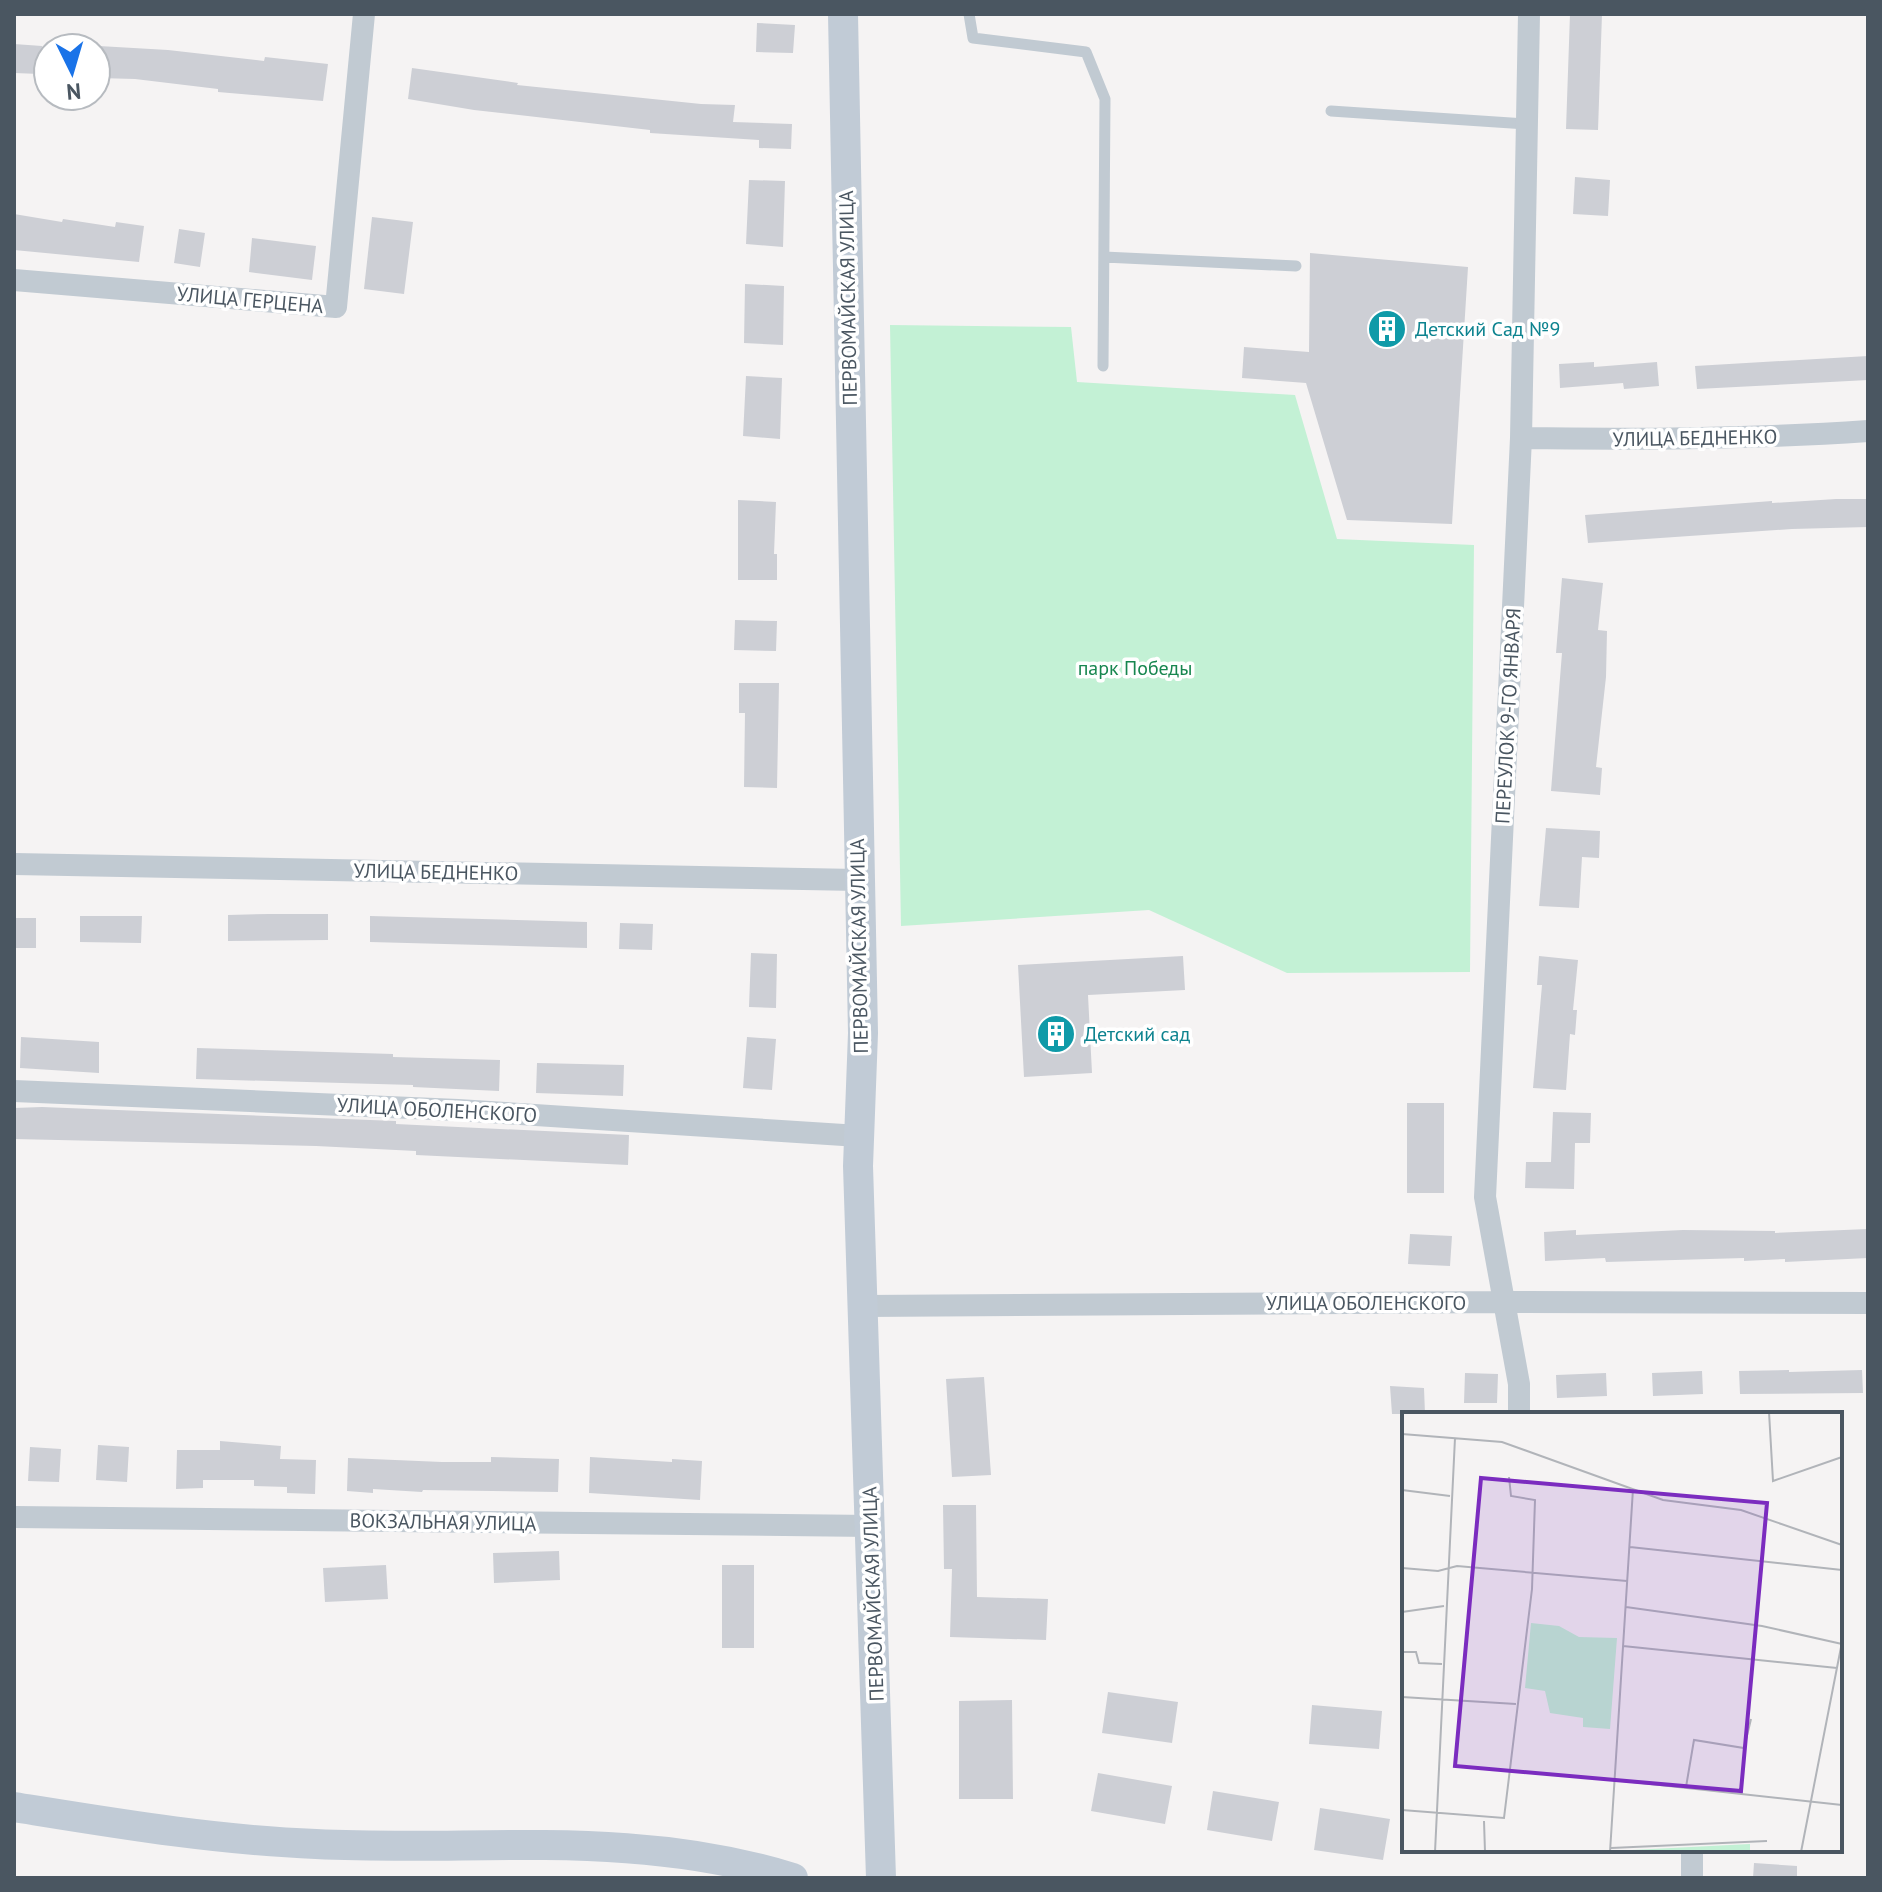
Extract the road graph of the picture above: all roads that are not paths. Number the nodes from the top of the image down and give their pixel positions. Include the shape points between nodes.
1 (364, 14) edge
2 (843, 14) edge
3 (969, 14) edge
4 (1529, 14) edge
5 (1331, 111) dead end
6 (1527, 124) junction
7 (1104, 257) junction
8 (1296, 266) dead end
9 (14, 280) edge
10 (1103, 366) dead end
11 (1868, 431) edge
12 (1521, 438) junction
13 (14, 864) edge
14 (858, 880) junction
15 (14, 1091) edge
16 (859, 1136) junction
17 (1504, 1302) junction
18 (1868, 1303) edge
19 (863, 1306) junction
20 (1519, 1412) edge
21 (14, 1517) edge
22 (872, 1526) junction
23 (14, 1807) edge
24 (1692, 1852) edge
25 (793, 1878) edge
26 (881, 1878) edge
27 (1692, 1878) edge

1 - 9 street, УЛИЦА ГЕРЦЕНА via 336,307
2 - 14 main road, ПЕРВОМАЙСКАЯ УЛИЦА
3 - 7 lane via 973,38 1086,52 1105,99
4 - 6 street, ПЕРЕУЛОК 9-ГО ЯНВАРЯ
5 - 6 lane
6 - 12 street, ПЕРЕУЛОК 9-ГО ЯНВАРЯ
7 - 8 lane
7 - 10 lane
11 - 12 street, УЛИЦА БЕДНЕНКО via 1625,440
12 - 17 street, ПЕРЕУЛОК 9-ГО ЯНВАРЯ via 1485,1197
13 - 14 street, УЛИЦА БЕДНЕНКО
14 - 16 main road, ПЕРВОМАЙСКАЯ УЛИЦА via 863,1033
15 - 16 street, УЛИЦА ОБОЛЕНСКОГО via 458,1110
16 - 19 main road, ПЕРВОМАЙСКАЯ УЛИЦА
17 - 18 street, УЛИЦА ОБОЛЕНСКОГО
17 - 19 street, УЛИЦА ОБОЛЕНСКОГО
17 - 20 street, ПЕРЕУЛОК 9-ГО ЯНВАРЯ
19 - 22 main road, ПЕРВОМАЙСКАЯ УЛИЦА
21 - 22 street, ВОКЗАЛЬНАЯ УЛИЦА
22 - 26 main road, ПЕРВОМАЙСКАЯ УЛИЦА
23 - 25 main road via 164,1831 314,1844 526,1843 677,1852
24 - 27 street

